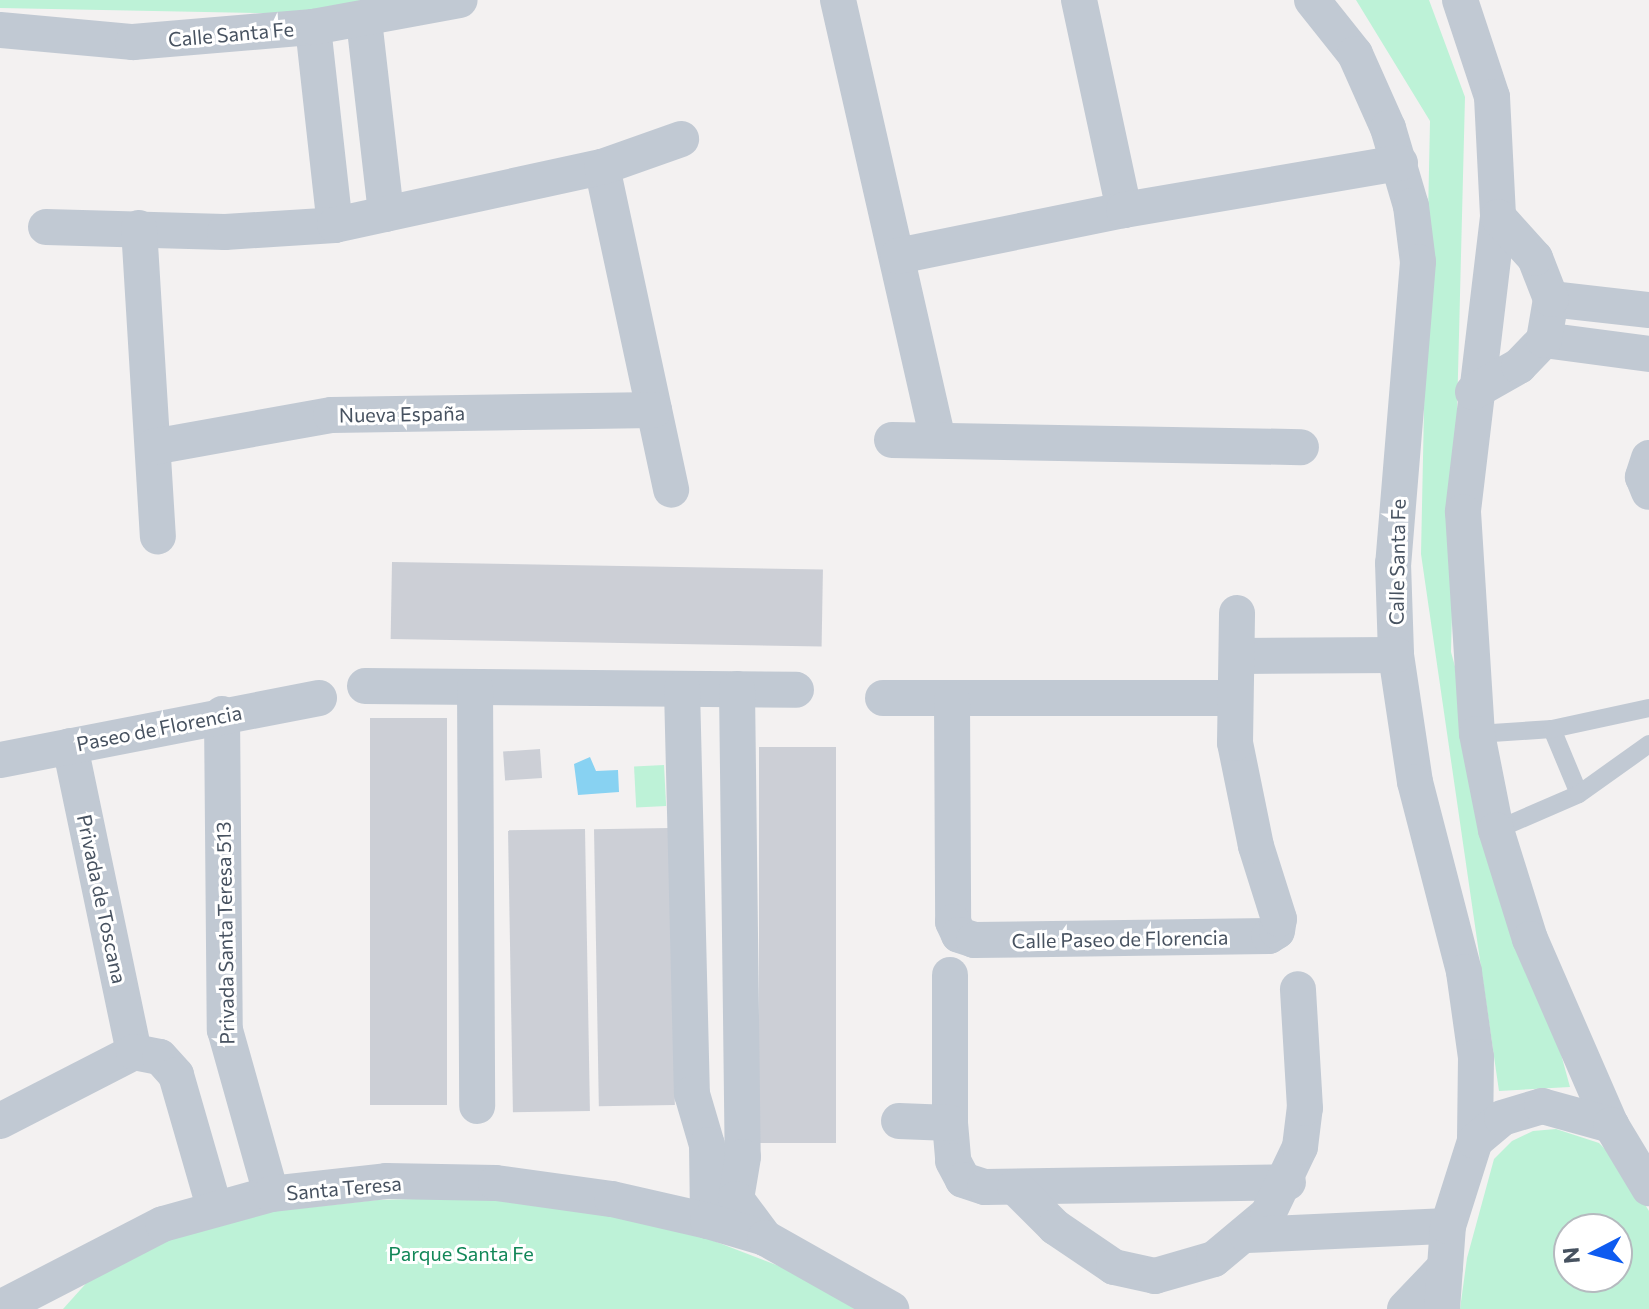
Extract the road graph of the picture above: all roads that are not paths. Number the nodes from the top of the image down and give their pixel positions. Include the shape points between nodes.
1 (460, 0) edge
2 (838, 0) edge
3 (1079, 0) edge
4 (1312, 0) edge
5 (1460, 0) edge
6 (364, 20) junction
7 (313, 27) junction
8 (0, 30) edge
9 (681, 139) dead end
10 (1400, 163) junction
11 (602, 167) junction
12 (1124, 210) junction
13 (386, 214) junction
14 (1498, 217) junction
15 (335, 225) junction
16 (46, 227) dead end
17 (139, 228) junction
18 (898, 256) junction
19 (1551, 299) junction
20 (1649, 310) edge
21 (1544, 340) junction
22 (1649, 354) edge
23 (1473, 392) junction
24 (654, 410) junction
25 (892, 440) dead end
26 (938, 440) junction
27 (153, 447) junction
28 (1301, 447) dead end
29 (1649, 458) edge
30 (671, 490) dead end
31 (1649, 492) edge
32 (158, 536) dead end
33 (1237, 613) dead end
34 (1396, 655) junction
35 (1239, 656) junction
36 (365, 686) dead end
37 (475, 687) junction
38 (682, 689) junction
39 (737, 689) junction
40 (796, 690) dead end
41 (319, 698) dead end
42 (883, 698) dead end
43 (1233, 698) junction
44 (952, 700) junction
45 (1649, 708) edge
46 (222, 714) junction
47 (1552, 729) junction
48 (1477, 734) junction
49 (1649, 744) edge
50 (70, 746) junction
51 (0, 760) edge
52 (1579, 794) junction
53 (1496, 830) junction
54 (740, 925) junction
55 (688, 927) junction
56 (950, 975) dead end
57 (1298, 989) dead end
58 (134, 1052) junction
59 (477, 1106) dead end
60 (0, 1121) edge
61 (899, 1121) dead end
62 (950, 1123) junction
63 (1611, 1125) junction
64 (1475, 1141) junction
65 (1288, 1182) junction
66 (1015, 1187) junction
67 (1649, 1188) edge
68 (271, 1194) junction
69 (214, 1207) junction
70 (708, 1221) junction
71 (1448, 1226) junction
72 (1247, 1235) junction
73 (765, 1238) junction
74 (1445, 1267) junction
75 (68, 1270) junction
76 (0, 1308) edge
77 (51, 1309) edge
78 (891, 1309) edge
79 (1405, 1309) edge
80 (1442, 1309) edge

1 - 6 street, Calle Santa Fe
2 - 18 street
3 - 12 street
4 - 10 street, Calle Santa Fe via 1355,54
5 - 14 street via 1492,97
6 - 7 street, Calle Santa Fe
6 - 13 street
7 - 8 street, Calle Santa Fe via 133,42
7 - 15 street
9 - 11 street
10 - 12 street
10 - 34 street, Calle Santa Fe via 1418,262 1393,563
11 - 13 street
11 - 24 street
12 - 18 street
13 - 15 street
14 - 19 street via 1535,258
14 - 23 street
15 - 17 street via 225,232
16 - 17 street
17 - 27 street
18 - 26 street
19 - 20 street
19 - 21 street
21 - 22 street
21 - 23 street via 1519,366
23 - 48 street via 1463,512 1468,665
24 - 27 street, Nueva España via 331,415
24 - 30 street
25 - 26 street
26 - 28 street
27 - 32 street
29 - 31 street via 1643,477
33 - 35 street, Calle Paseo de Florencia
34 - 35 street
34 - 64 street, Calle Santa Fe via 1415,782 1464,972 1476,1057
35 - 43 street, Calle Paseo de Florencia
36 - 37 street
37 - 38 street
37 - 59 street
38 - 39 street
38 - 55 street
39 - 40 street
39 - 54 street, Santa Teresa
41 - 46 street, Paseo de Florencia
42 - 44 street
43 - 44 street
43 - 44 street, Calle Paseo de Florencia via 1243,794 1279,919 1277,931 1269,936 974,940 959,935 953,922
45 - 47 lane
46 - 50 street, Paseo de Florencia
46 - 68 street, Privada Santa Teresa 513 via 225,1030
47 - 48 lane
47 - 52 lane
48 - 53 street
49 - 52 lane
50 - 51 street, Paseo de Florencia
50 - 58 street, Privada de Toscana
52 - 53 lane
53 - 63 street via 1530,939
54 - 55 street
54 - 73 street, Santa Teresa via 743,1157 736,1199
55 - 70 street via 692,1094 707,1145
56 - 62 street
57 - 65 street via 1305,1108
58 - 60 street
58 - 69 street via 160,1057 176,1075
61 - 62 street
62 - 66 street via 953,1161 963,1180 985,1187
63 - 64 street via 1542,1106 1502,1118
63 - 67 street
64 - 71 street, Calle Santa Fe
65 - 66 street
65 - 72 street
66 - 72 street via 1095,1256 1131,1273 1155,1276 1198,1267
68 - 69 street, Santa Teresa
68 - 70 street, Santa Teresa via 386,1181 496,1183 612,1199
69 - 75 street, Santa Teresa via 163,1224
70 - 73 street, Santa Teresa
71 - 72 street
71 - 74 street, Calle Santa Fe
73 - 78 street, Santa Teresa
74 - 79 street
74 - 80 street, Calle Santa Fe
75 - 76 street, Santa Teresa
75 - 77 street

